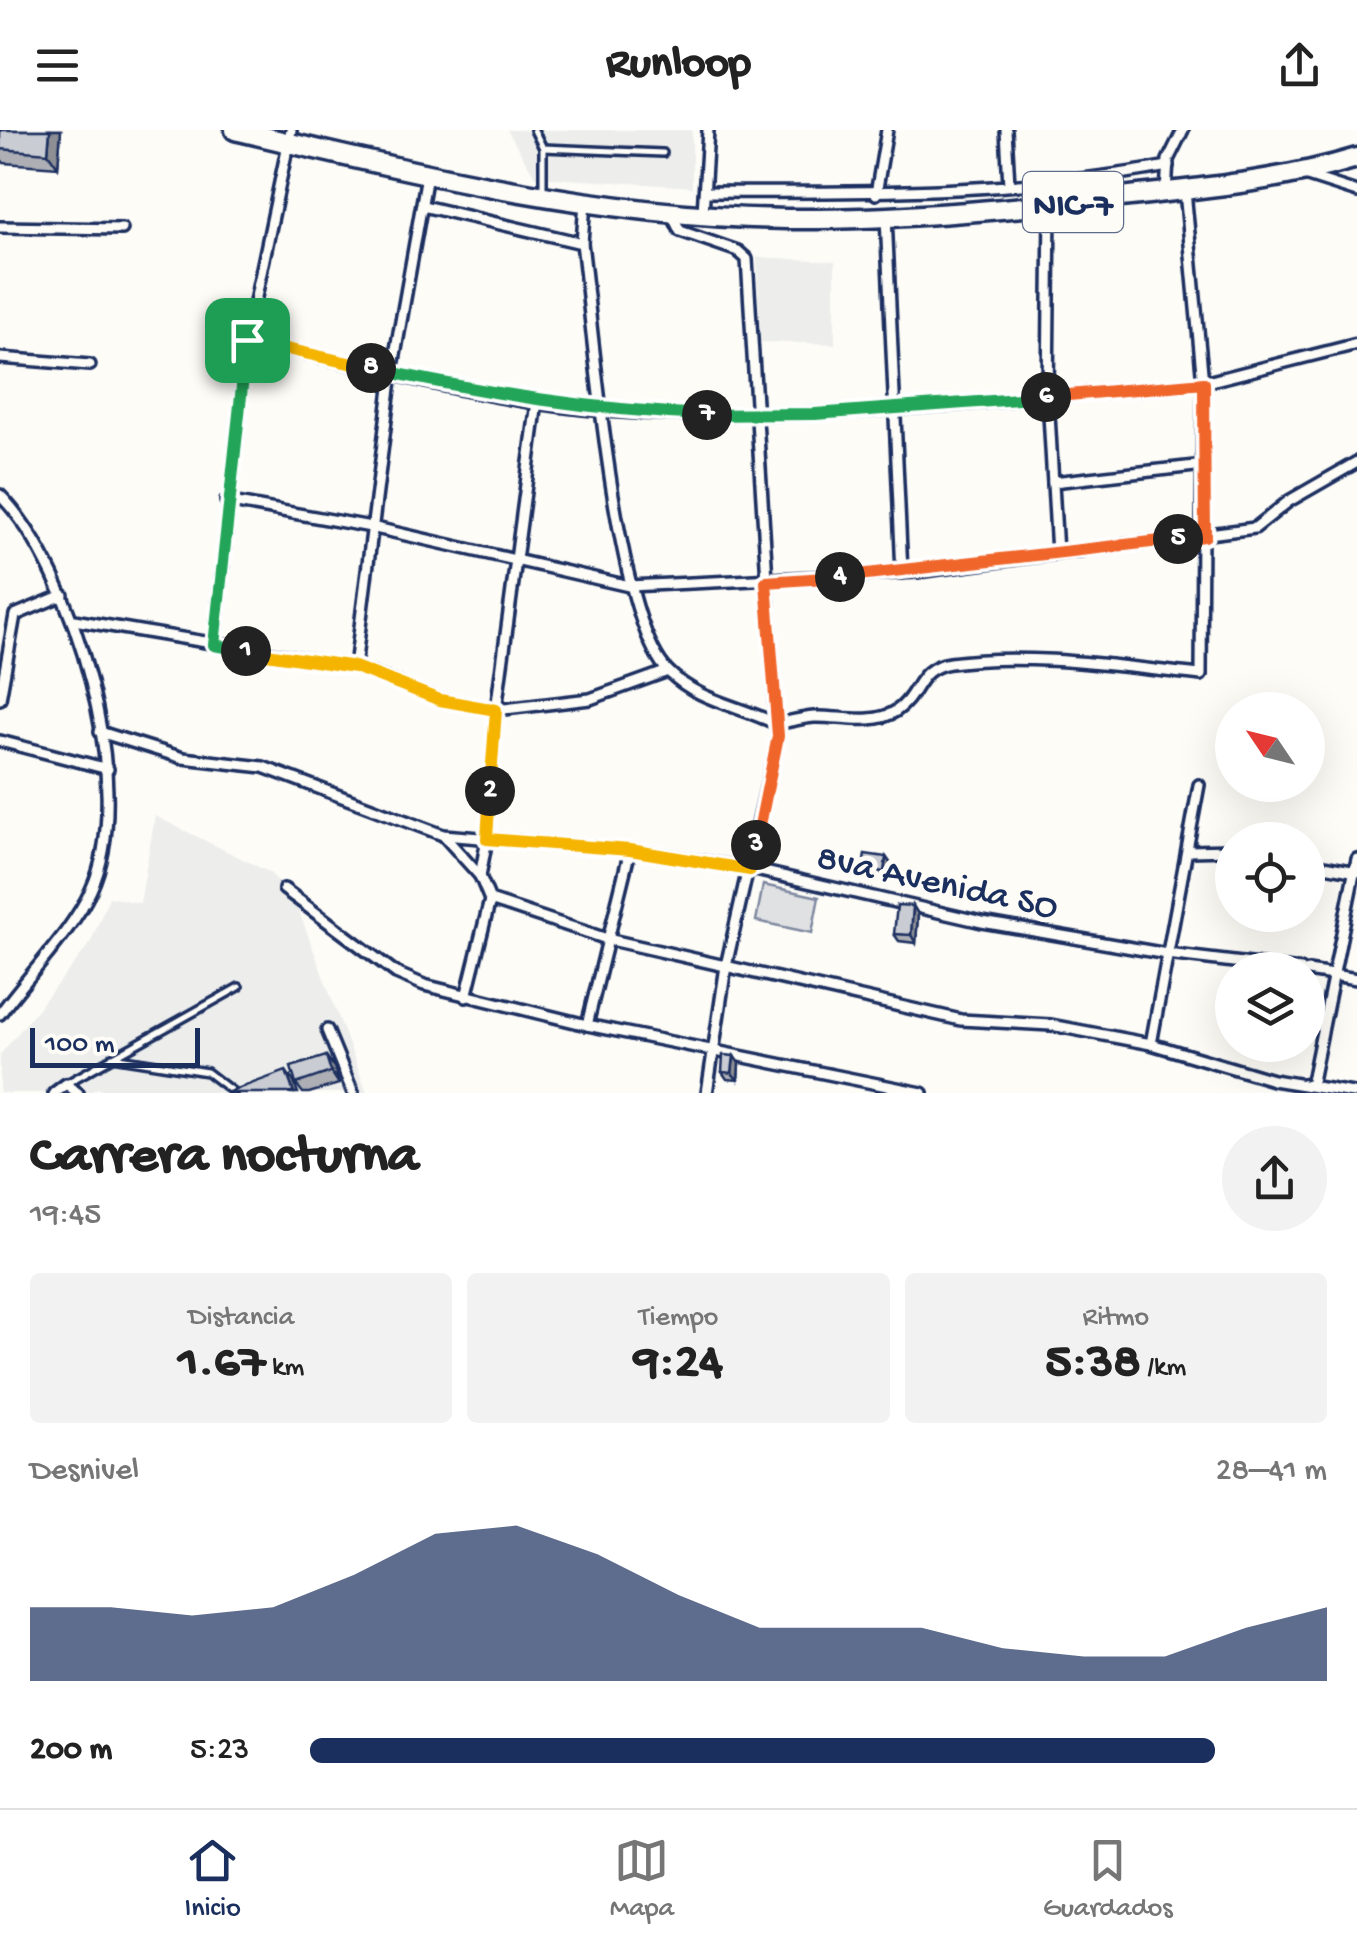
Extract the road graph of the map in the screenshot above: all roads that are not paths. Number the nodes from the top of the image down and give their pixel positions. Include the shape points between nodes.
1 (235, 130) edge
2 (534, 130) edge
3 (708, 130) edge
4 (887, 130) edge
5 (1006, 130) edge
6 (1184, 130) edge
7 (289, 136) edge
8 (543, 148) junction
9 (663, 153) dead end
10 (1357, 158) edge
11 (1168, 166) junction
12 (1301, 174) junction
13 (428, 175) junction
14 (1009, 185) junction
15 (1175, 191) junction
16 (707, 192) junction
17 (1357, 192) edge
18 (876, 194) junction
19 (543, 196) junction
20 (584, 202) junction
21 (1050, 204) junction
22 (423, 206) junction
23 (669, 209) junction
24 (703, 213) junction
25 (886, 214) junction
26 (0, 227) edge
27 (122, 228) dead end
28 (582, 242) junction
29 (247, 340) junction
30 (1357, 344) edge
31 (0, 358) edge
32 (90, 365) dead end
33 (392, 372) junction
34 (1204, 383) junction
35 (1048, 396) junction
36 (538, 402) junction
37 (892, 408) junction
38 (602, 410) junction
39 (758, 417) junction
40 (1357, 462) edge
41 (1204, 464) junction
42 (1053, 482) junction
43 (0, 494) edge
44 (226, 501) junction
45 (371, 528) junction
46 (1205, 536) junction
47 (1057, 553) junction
48 (519, 562) junction
49 (902, 573) junction
50 (766, 582) junction
51 (630, 586) junction
52 (63, 595) junction
53 (74, 620) junction
54 (214, 645) junction
55 (355, 667) junction
56 (668, 672) junction
57 (0, 699) edge
58 (496, 710) junction
59 (776, 724) junction
60 (100, 732) junction
61 (0, 741) edge
62 (108, 768) junction
63 (1198, 785) dead end
64 (443, 834) junction
65 (487, 839) junction
66 (630, 850) junction
67 (1215, 850) edge
68 (1189, 851) junction
69 (1357, 859) edge
70 (1325, 866) edge
71 (750, 870) junction
72 (1356, 872) edge
73 (480, 876) junction
74 (284, 889) dead end
75 (490, 900) junction
76 (607, 939) junction
77 (1168, 954) junction
78 (1215, 960) edge
79 (726, 966) junction
80 (1325, 973) edge
81 (1331, 974) junction
82 (1357, 980) edge
83 (239, 987) dead end
84 (466, 997) junction
85 (0, 1014) edge
86 (588, 1026) junction
87 (327, 1030) dead end
88 (1151, 1044) junction
89 (713, 1048) junction
90 (109, 1056) junction
91 (66, 1084) junction
92 (1310, 1086) junction
93 (234, 1092) edge
94 (54, 1093) edge
95 (78, 1093) edge
96 (353, 1093) edge
97 (707, 1093) edge
98 (922, 1093) edge
99 (1354, 1093) edge

1 - 7 highway, NIC-7
2 - 8 lane
3 - 16 street
4 - 18 street
5 - 14 street
6 - 11 street
7 - 13 highway, NIC-7
7 - 29 street
8 - 9 lane
8 - 19 lane
10 - 12 highway, NIC-7
11 - 14 street
11 - 15 street
12 - 15 highway, NIC-7
12 - 17 street
13 - 19 highway, NIC-7
13 - 22 street
14 - 18 street
15 - 21 highway, NIC-7
15 - 34 street
16 - 18 street
16 - 24 street
19 - 20 highway, NIC-7
20 - 23 highway, NIC-7
20 - 28 street
21 - 25 highway, NIC-7
21 - 35 street
22 - 28 street
22 - 33 street
23 - 24 highway, NIC-7
23 - 39 street via 680,231 747,259
24 - 25 highway, NIC-7 via 786,219
25 - 37 street
26 - 27 street
28 - 38 street
29 - 33 street
29 - 44 street
30 - 34 street
31 - 32 street
33 - 36 street
33 - 45 street
34 - 35 street
34 - 41 street
35 - 37 street
35 - 42 street
36 - 38 street
36 - 48 street
37 - 39 street
37 - 49 street
38 - 39 street
38 - 51 street
39 - 50 street
40 - 46 street via 1288,500 1255,528
41 - 42 street
41 - 46 street
42 - 47 street
43 - 52 street via 44,552
44 - 45 street
44 - 54 street
45 - 48 street
45 - 55 street
46 - 47 street
46 - 59 street via 1201,674 951,663 931,668 896,711 874,719 812,717
47 - 49 street
48 - 51 street
48 - 58 street
49 - 50 street
50 - 51 street
50 - 59 street
51 - 56 street via 655,656
52 - 53 street
52 - 57 street via 15,616
53 - 54 street
53 - 60 street
54 - 55 street
55 - 58 street via 440,700
56 - 58 street via 590,699
56 - 59 street via 698,696
58 - 65 street
59 - 71 street
60 - 62 street
60 - 64 street, 8va Avenida SO via 183,758 263,768
61 - 62 street
62 - 85 street via 92,888
63 - 68 street
64 - 65 street, 8va Avenida SO
64 - 73 street
65 - 66 street, 8va Avenida SO
65 - 73 street
66 - 71 street, 8va Avenida SO
66 - 76 street
67 - 68 street
68 - 77 street
69 - 72 street
70 - 72 street
71 - 77 street, 8va Avenida SO via 982,922
71 - 79 street
72 - 81 street
73 - 75 street
74 - 84 street via 396,973
75 - 76 street
75 - 84 street
76 - 79 street
76 - 86 street
77 - 78 street, 8va Avenida SO
77 - 88 street
79 - 88 street via 961,1020 1051,1025
79 - 89 street
80 - 81 street, 8va Avenida SO
81 - 82 street, 8va Avenida SO
81 - 92 street
83 - 90 lane
84 - 86 street
86 - 89 street
87 - 96 street
88 - 92 street
89 - 97 street
89 - 98 street
90 - 91 lane
90 - 93 lane via 206,1072
91 - 94 street
91 - 95 street
92 - 99 street

